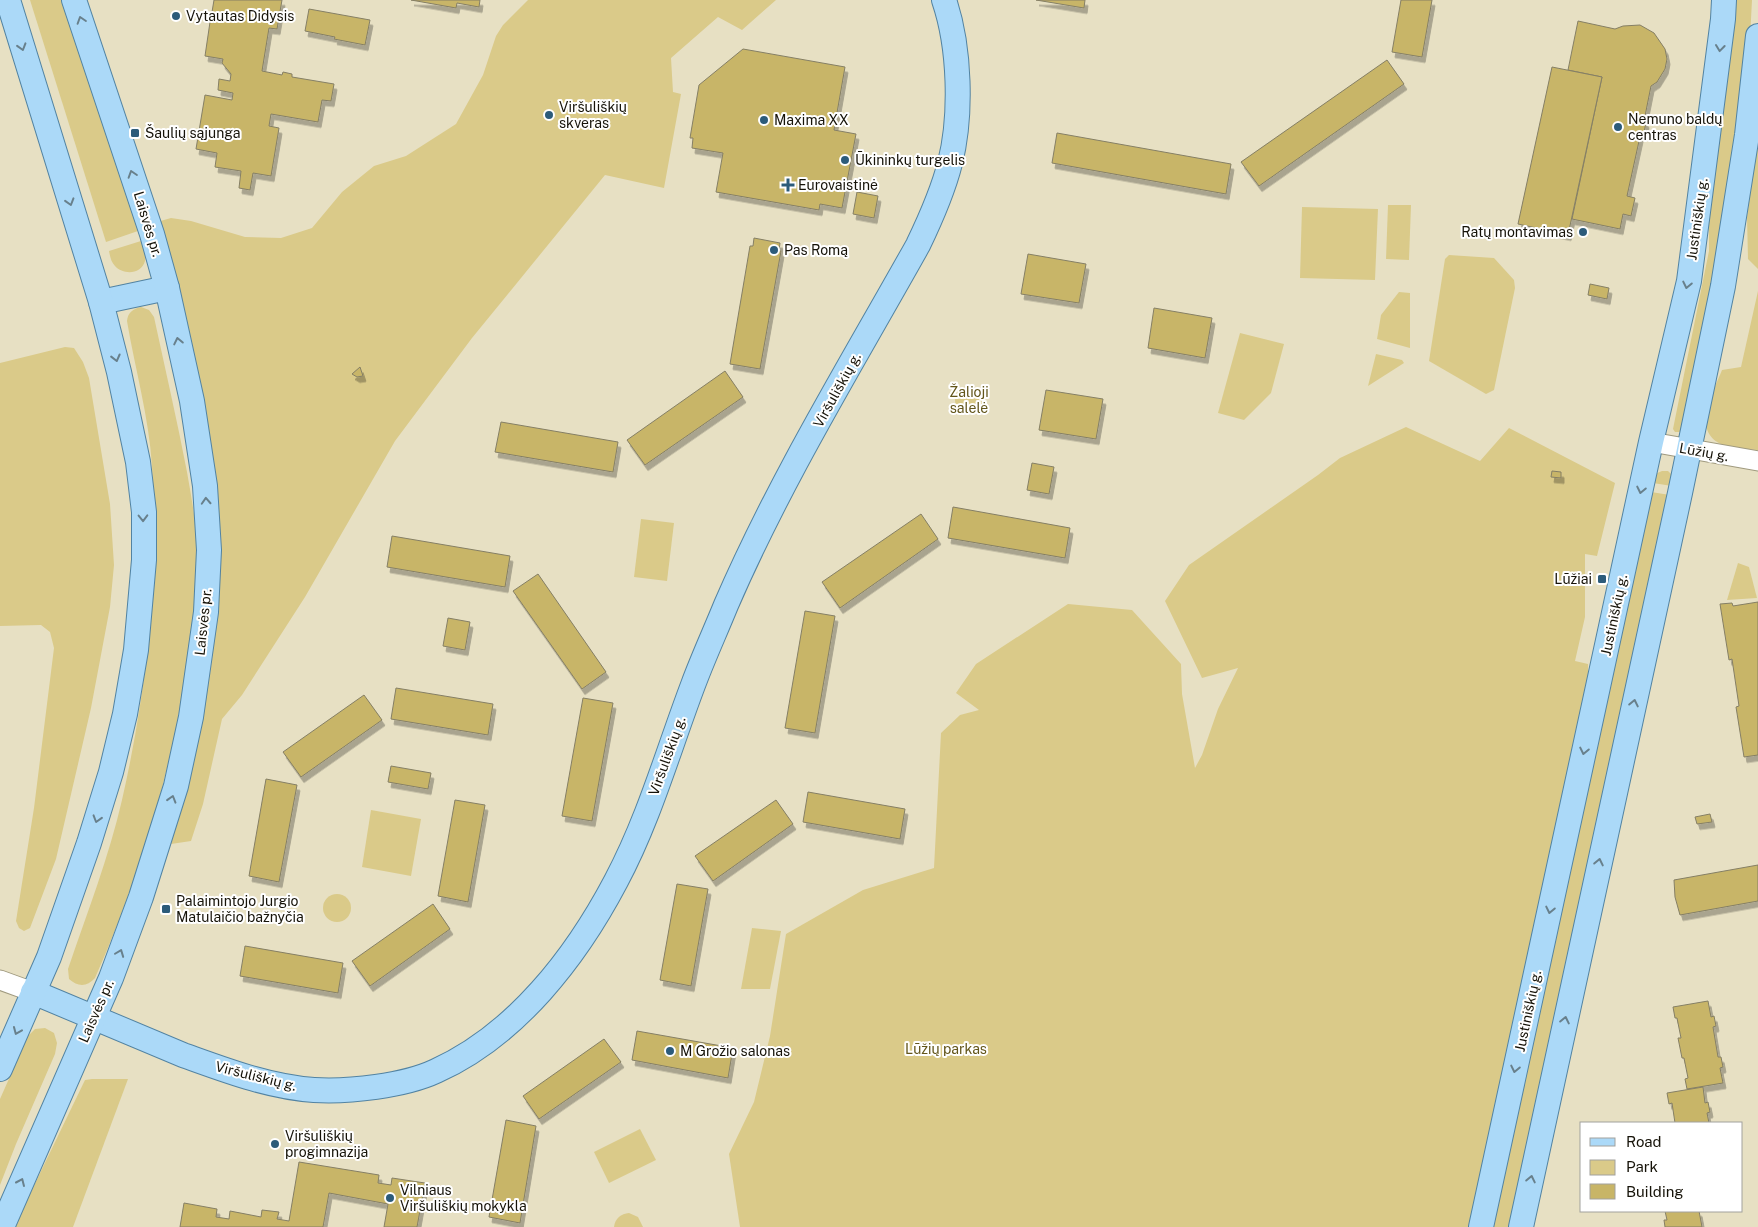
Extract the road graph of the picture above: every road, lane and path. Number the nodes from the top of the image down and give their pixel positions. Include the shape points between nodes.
1 (8, 0) edge
2 (74, 0) edge
3 (944, 0) edge
4 (1724, 0) edge
5 (1758, 36) edge
6 (167, 288) junction
7 (101, 302) junction
8 (1651, 442) junction
9 (1688, 450) junction
10 (1758, 462) edge
11 (0, 980) edge
12 (33, 992) junction
13 (93, 1016) junction
14 (0, 1069) edge
15 (2, 1227) edge
16 (1481, 1227) edge
17 (1521, 1227) edge

1 -> 7 main road
6 -> 2 main road, Laisvės pr.
3 - 13 main road, Viršuliškių g. via 954,50 957,102 950,162 930,221 763,524 694,682 641,828 616,880 590,926 540,991 486,1041 435,1072 374,1087 340,1090 314,1090 258,1080 183,1055
4 -> 8 main road, Justiniškių g. via 1689,281
5 - 9 main road via 1747,135 1723,286
6 - 7 main road
13 -> 6 main road, Laisvės pr. via 141,897 176,786 191,717 206,612 209,550 205,486 192,401
7 -> 12 main road via 138,462 144,512 144,560 136,650 111,772 80,869
8 - 9 street, Lūžių g.
8 -> 16 main road, Justiniškių g.
9 - 10 street, Lūžių g.
17 -> 9 main road
11 - 12 street
12 - 13 main road, Viršuliškių g.
12 -> 14 main road
15 -> 13 main road, Laisvės pr.

